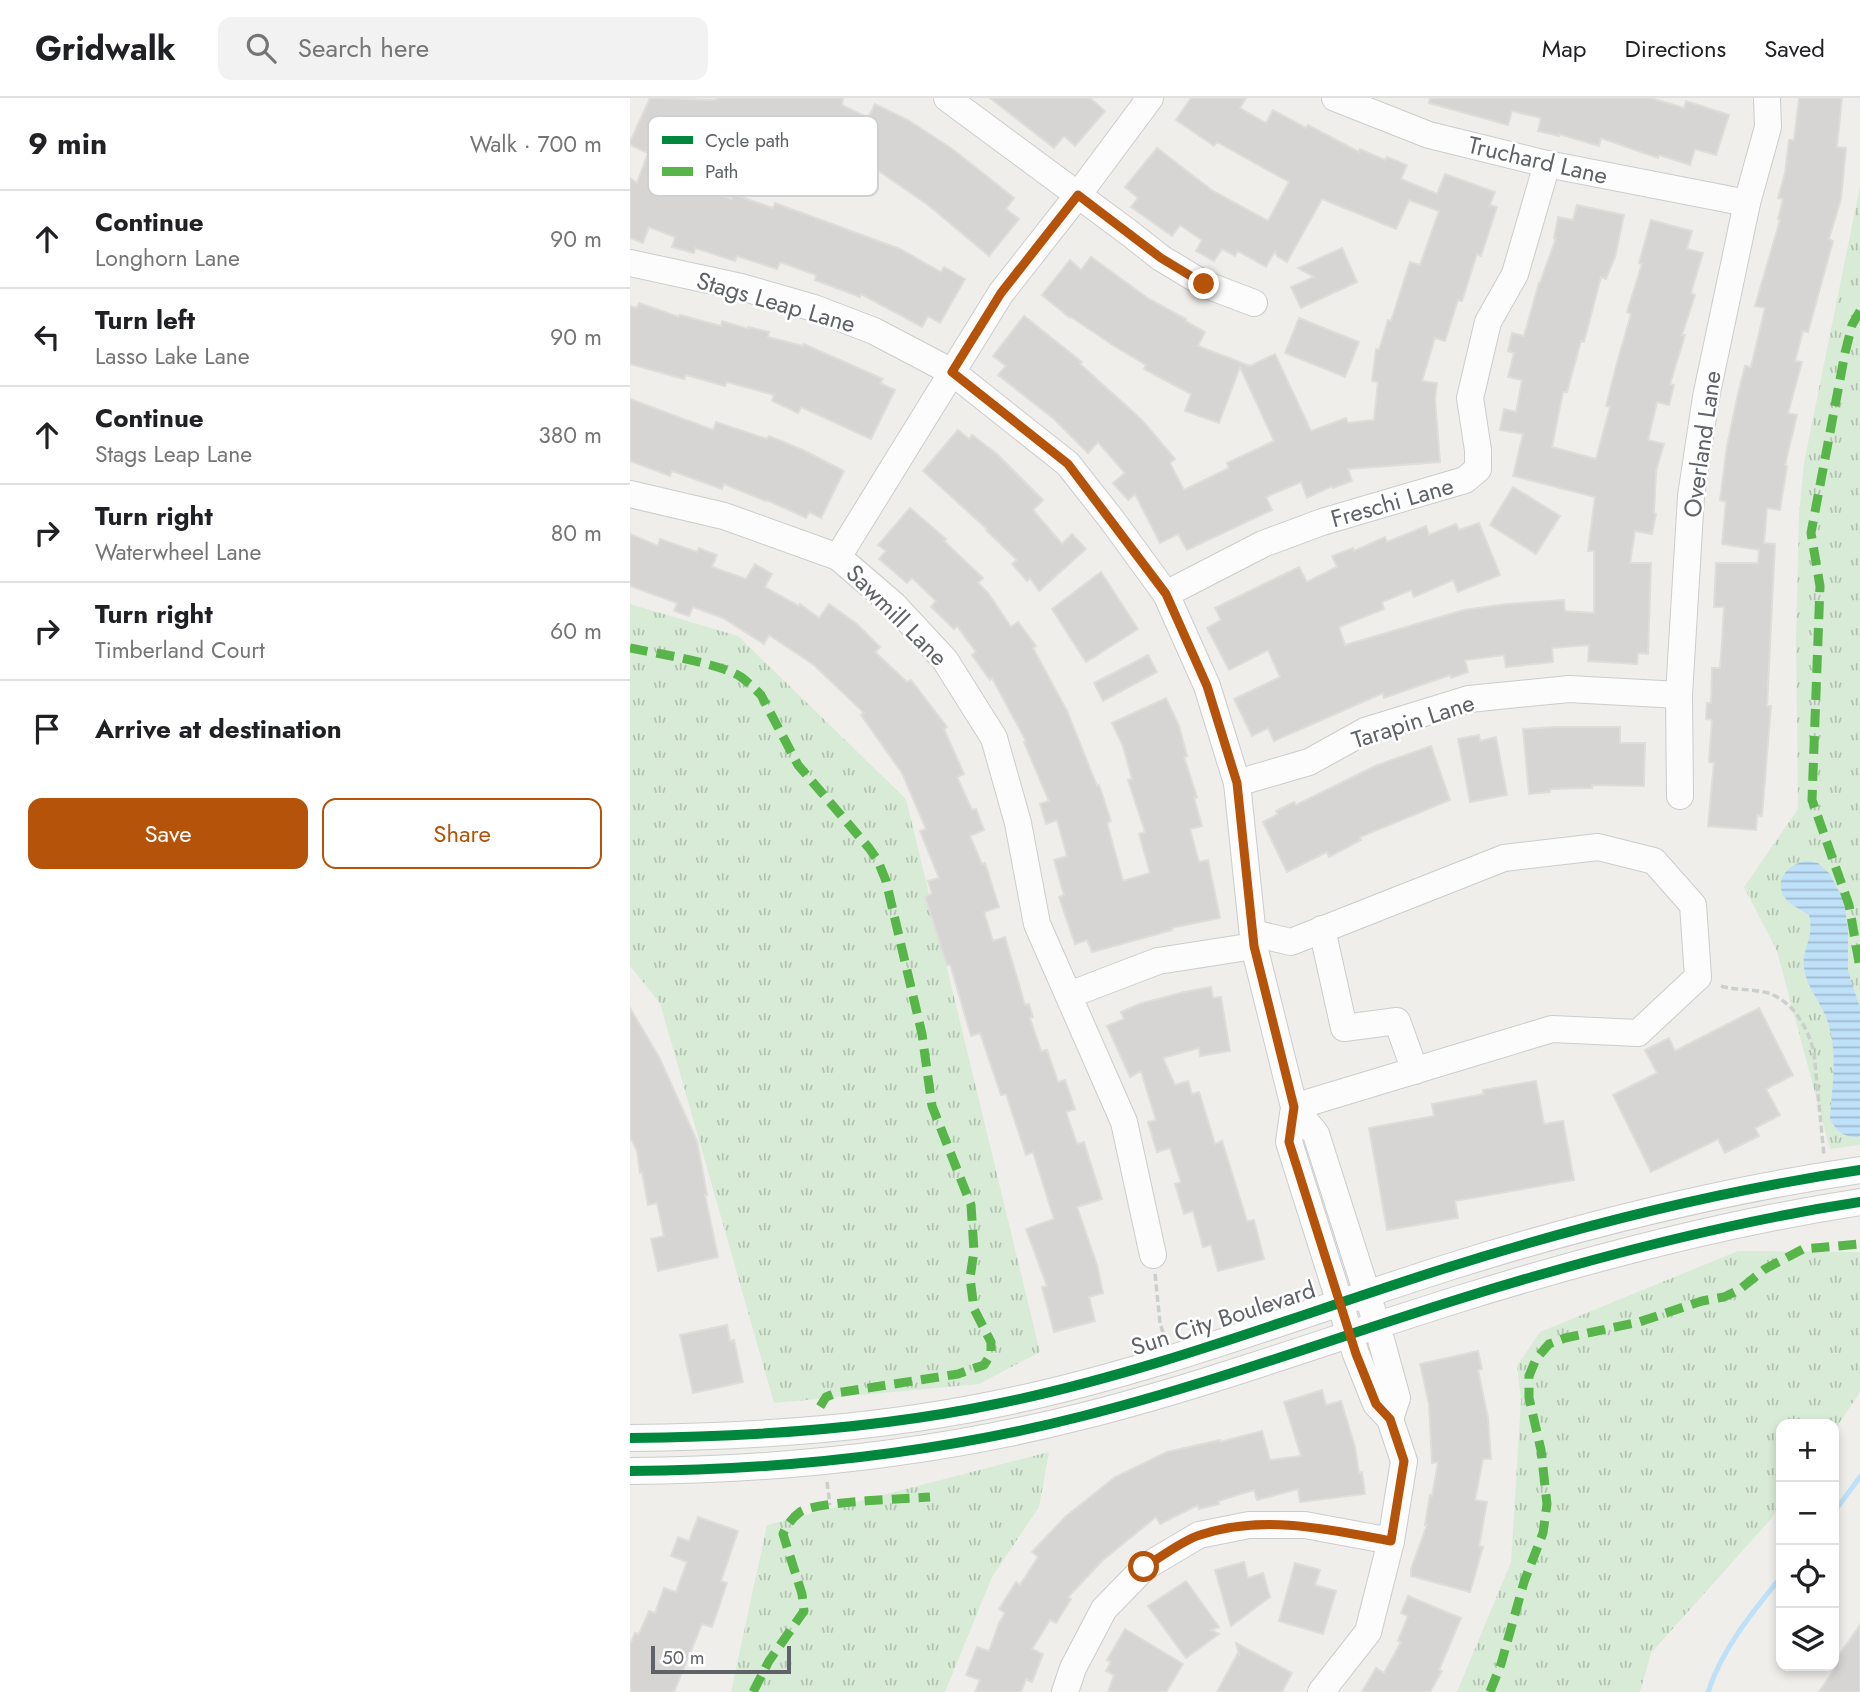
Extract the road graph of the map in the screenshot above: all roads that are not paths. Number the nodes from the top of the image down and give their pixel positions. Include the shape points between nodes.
1 (947, 98) edge
2 (1150, 98) edge
3 (1335, 98) edge
4 (1767, 98) edge
5 (1547, 164) junction
6 (1078, 195) junction
7 (1747, 203) junction
8 (630, 263) edge
9 (1254, 303) dead end
10 (952, 372) junction
11 (630, 494) edge
12 (838, 557) junction
13 (1166, 594) junction
14 (1679, 695) junction
15 (1237, 783) junction
16 (1680, 796) dead end
17 (1322, 929) junction
18 (1254, 939) junction
19 (1069, 995) junction
20 (1415, 1071) junction
21 (1294, 1107) junction
22 (1860, 1170) edge
23 (1860, 1202) edge
24 (1153, 1255) road end
25 (1372, 1309) junction
26 (1345, 1318) junction
27 (1390, 1419) junction
28 (630, 1438) edge
29 (630, 1471) edge
30 (1391, 1541) junction
31 (1065, 1692) edge
32 (1321, 1692) edge

1 - 6 street
2 - 6 street
3 - 5 street, Truchard Lane via 1429,135
4 - 7 street, Overland Lane via 1768,127
5 - 7 street, Truchard Lane
5 - 13 street, Freschi Lane via 1515,274 1488,322 1470,398 1478,470 1465,480 1263,544
6 - 9 street via 1161,258 1204,284
6 - 10 street via 1001,293
7 - 14 street, Overland Lane via 1706,397 1691,496
8 - 10 street, Stags Leap Lane via 814,307 874,331
10 - 12 street
10 - 13 street, Stags Leap Lane via 1068,464
11 - 12 street, Sawmill Lane via 724,516
12 - 19 street, Sawmill Lane via 894,605 945,660 994,738 1018,823 1037,925
13 - 15 street, Stags Leap Lane via 1207,686
14 - 15 street, Tarapin Lane via 1569,689 1469,699 1365,731 1309,762
14 - 16 street, Overland Lane
15 - 18 street, Stags Leap Lane
17 - 18 street via 1291,942
17 - 20 street via 1345,1028 1397,1021
17 - 20 street via 1504,858 1598,847 1654,861 1693,905 1698,977 1638,1032 1552,1028
18 - 19 street via 1158,961
18 - 21 street, Stags Leap Lane
19 - 24 street, Sawmill Lane via 1124,1122
20 - 21 street
21 - 25 street, Stags Leap Lane via 1316,1134
21 - 26 street, Stags Leap Lane via 1289,1142
22 - 25 street, Sun City Boulevard via 1612,1220 1447,1267
23 - 25 street, Sun City Boulevard via 1709,1230 1539,1274
25 - 26 street, Sun City Boulevard
25 - 27 street, Stags Leap Lane via 1397,1398
26 - 27 street, Stags Leap Lane via 1376,1404
26 - 28 street, Sun City Boulevard via 1171,1357 997,1404 913,1419 721,1437
26 - 29 street, Sun City Boulevard via 1181,1388 1000,1436 825,1462
27 - 30 street via 1404,1461
30 - 31 street via 1305,1525 1249,1525 1199,1535 1144,1567 1104,1609
30 - 32 street via 1368,1632

